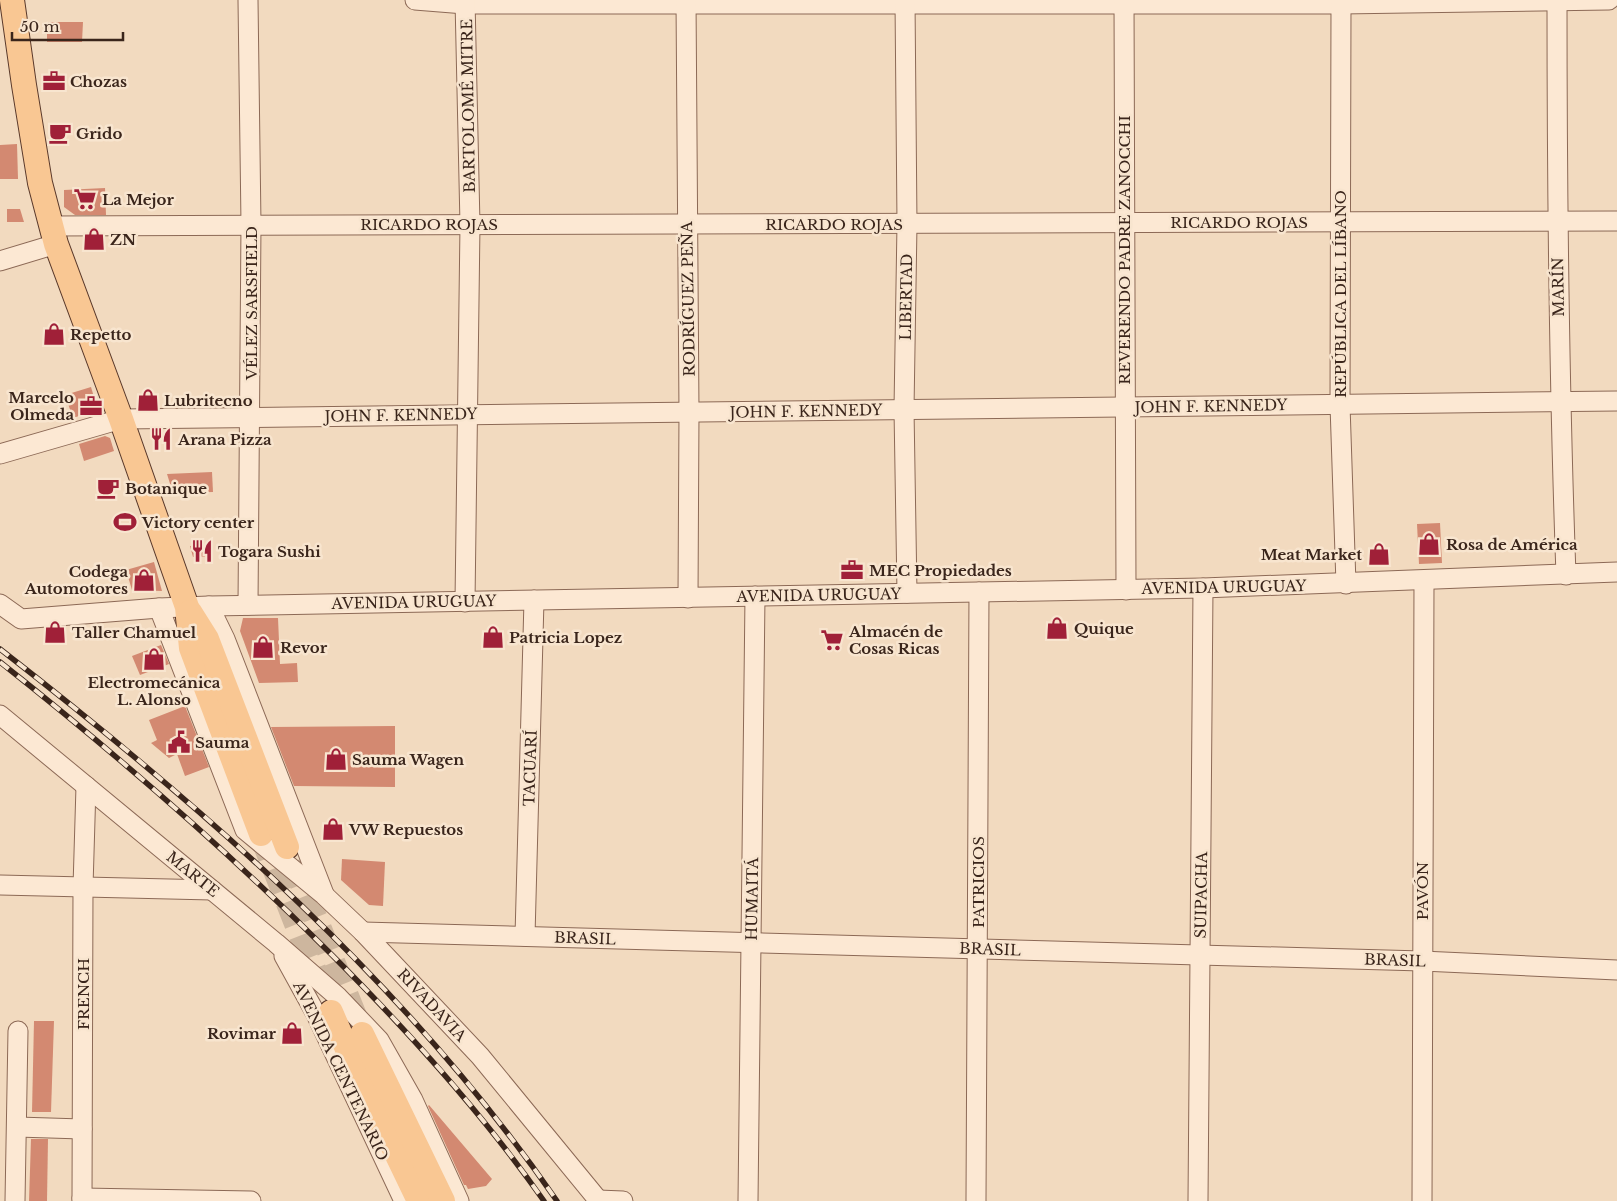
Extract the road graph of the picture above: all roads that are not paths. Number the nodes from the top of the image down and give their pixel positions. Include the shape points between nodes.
1 (12, 0) edge
2 (248, 0) edge
3 (415, 0) edge
4 (1558, 0) edge
5 (1608, 0) edge
6 (465, 2) edge
7 (686, 2) edge
8 (905, 2) edge
9 (1124, 2) edge
10 (1341, 4) junction
11 (1124, 222) junction
12 (1340, 222) junction
13 (1557, 222) junction
14 (1617, 222) edge
15 (251, 224) junction
16 (470, 224) junction
17 (686, 224) junction
18 (907, 224) junction
19 (54, 235) junction
20 (0, 261) edge
21 (1617, 401) edge
22 (1560, 402) junction
23 (1340, 405) junction
24 (1124, 407) junction
25 (904, 409) junction
26 (689, 412) junction
27 (467, 414) junction
28 (250, 416) junction
29 (120, 419) junction
30 (0, 454) edge
31 (1617, 572) edge
32 (1566, 575) junction
33 (1424, 580) junction
34 (1346, 584) junction
35 (1204, 588) junction
36 (1126, 590) junction
37 (979, 592) junction
38 (907, 594) junction
39 (755, 596) junction
40 (688, 598) junction
41 (534, 600) junction
42 (465, 602) junction
43 (0, 604) edge
44 (248, 605) junction
45 (198, 607) junction
46 (159, 608) junction
47 (0, 715) edge
48 (86, 786) junction
49 (253, 832) junction
50 (287, 847) tunnel mouth
51 (0, 885) edge
52 (83, 887) junction
53 (212, 890) junction
54 (324, 895) junction
55 (364, 932) junction
56 (525, 936) junction
57 (751, 942) junction
58 (276, 943) junction
59 (977, 949) junction
60 (1200, 955) junction
61 (1422, 961) junction
62 (1617, 970) edge
63 (328, 1008) junction
64 (18, 1031) dead end
65 (371, 1037) junction
66 (17, 1127) junction
67 (82, 1129) junction
68 (82, 1200) edge
69 (16, 1201) edge
70 (251, 1201) edge
71 (404, 1201) edge
72 (419, 1201) edge
73 (443, 1201) edge
74 (459, 1201) edge
75 (599, 1201) edge
76 (623, 1201) edge
77 (748, 1201) edge
78 (976, 1201) edge
79 (1198, 1201) edge
80 (1422, 1201) edge

1 - 19 main road via 40,183
2 - 15 street, VÉLEZ SARSFIELD
3 - 6 street
4 - 5 street
4 - 10 street
4 - 13 street, MARÍN
6 - 7 street
6 - 16 street, BARTOLOMÉ MITRE
7 - 8 street
7 - 17 street, RODRÍGUEZ PEÑA
8 - 9 street
8 - 18 street, LIBERTAD
9 - 10 street
9 - 11 street, REVERENDO PADRE ZANOCCHI
10 - 12 street, REPÚBLICA DEL LÍBANO
11 - 12 street, RICARDO ROJAS
11 - 18 street, RICARDO ROJAS
11 - 24 street, REVERENDO PADRE ZANOCCHI
12 - 13 street, RICARDO ROJAS
12 - 23 street, REPÚBLICA DEL LÍBANO
13 - 14 street, RICARDO ROJAS
13 - 22 street, MARÍN
15 - 16 street, RICARDO ROJAS
15 - 19 street, RICARDO ROJAS
15 - 28 street, VÉLEZ SARSFIELD
16 - 17 street, RICARDO ROJAS
16 - 27 street, BARTOLOMÉ MITRE
17 - 18 street, RICARDO ROJAS
17 - 26 street, RODRÍGUEZ PEÑA
18 - 25 street, LIBERTAD
19 - 20 street, RICARDO ROJAS
19 - 29 main road
21 - 22 street, JOHN F. KENNEDY
22 - 23 street, JOHN F. KENNEDY
22 - 32 street, MARÍN
23 - 24 street, JOHN F. KENNEDY
23 - 34 street, REPÚBLICA DEL LÍBANO
24 - 25 street, JOHN F. KENNEDY
24 - 36 street, REVERENDO PADRE ZANOCCHI
25 - 26 street, JOHN F. KENNEDY
25 - 38 street, LIBERTAD
26 - 27 street, JOHN F. KENNEDY
26 - 40 street, RODRÍGUEZ PEÑA
27 - 28 street, JOHN F. KENNEDY
27 - 42 street, BARTOLOMÉ MITRE
28 - 29 street, JOHN F. KENNEDY
28 - 44 street, VÉLEZ SARSFIELD
29 - 30 street, JOHN F. KENNEDY
29 - 45 main road
31 - 32 street, AVENIDA URUGUAY
32 - 33 street, AVENIDA URUGUAY
33 - 34 street, AVENIDA URUGUAY
33 - 61 street, PAVÓN
34 - 35 street, AVENIDA URUGUAY
35 - 36 street, AVENIDA URUGUAY
35 - 60 street, SUIPACHA
36 - 37 street, AVENIDA URUGUAY
37 - 38 street, AVENIDA URUGUAY
37 - 59 street, PATRICIOS
38 - 39 street, AVENIDA URUGUAY
39 - 40 street, AVENIDA URUGUAY
39 - 57 street, HUMAITÁ
40 - 41 street, AVENIDA URUGUAY
41 - 42 street, AVENIDA URUGUAY
41 - 56 street, TACUARÍ
42 - 44 street, AVENIDA URUGUAY
43 - 46 street, AVENIDA URUGUAY via 21,619
44 - 45 street, AVENIDA URUGUAY
45 - 46 street, AVENIDA URUGUAY
45 - 49 main road via 191,648
45 - 50 main road via 207,639
45 - 54 street via 225,639
46 - 49 street
47 - 48 street, MARTE
48 - 52 street, FRENCH
48 - 53 street, MARTE
49 - 54 street, RIVADAVIA
51 - 52 street
52 - 53 street
52 - 67 street, FRENCH
53 - 58 street, MARTE
54 - 55 street, RIVADAVIA
55 - 56 street, BRASIL
55 - 75 street, RIVADAVIA via 480,1056
56 - 57 street, BRASIL
57 - 59 street, BRASIL
57 - 77 street, HUMAITÁ
58 - 63 street, AVENIDA CENTENARIO
58 - 63 street, MARTE
59 - 60 street, BRASIL
59 - 78 street, PATRICIOS
60 - 61 street, BRASIL
60 - 79 street, SUIPACHA
61 - 62 street, BRASIL
61 - 80 street, PAVÓN
63 - 65 street, MARTE
63 - 71 street, AVENIDA CENTENARIO
63 - 72 main road
64 - 66 street
65 - 73 main road
65 - 74 street via 413,1100
66 - 67 street
66 - 69 street
67 - 68 street, FRENCH
68 - 70 street
75 - 76 street

